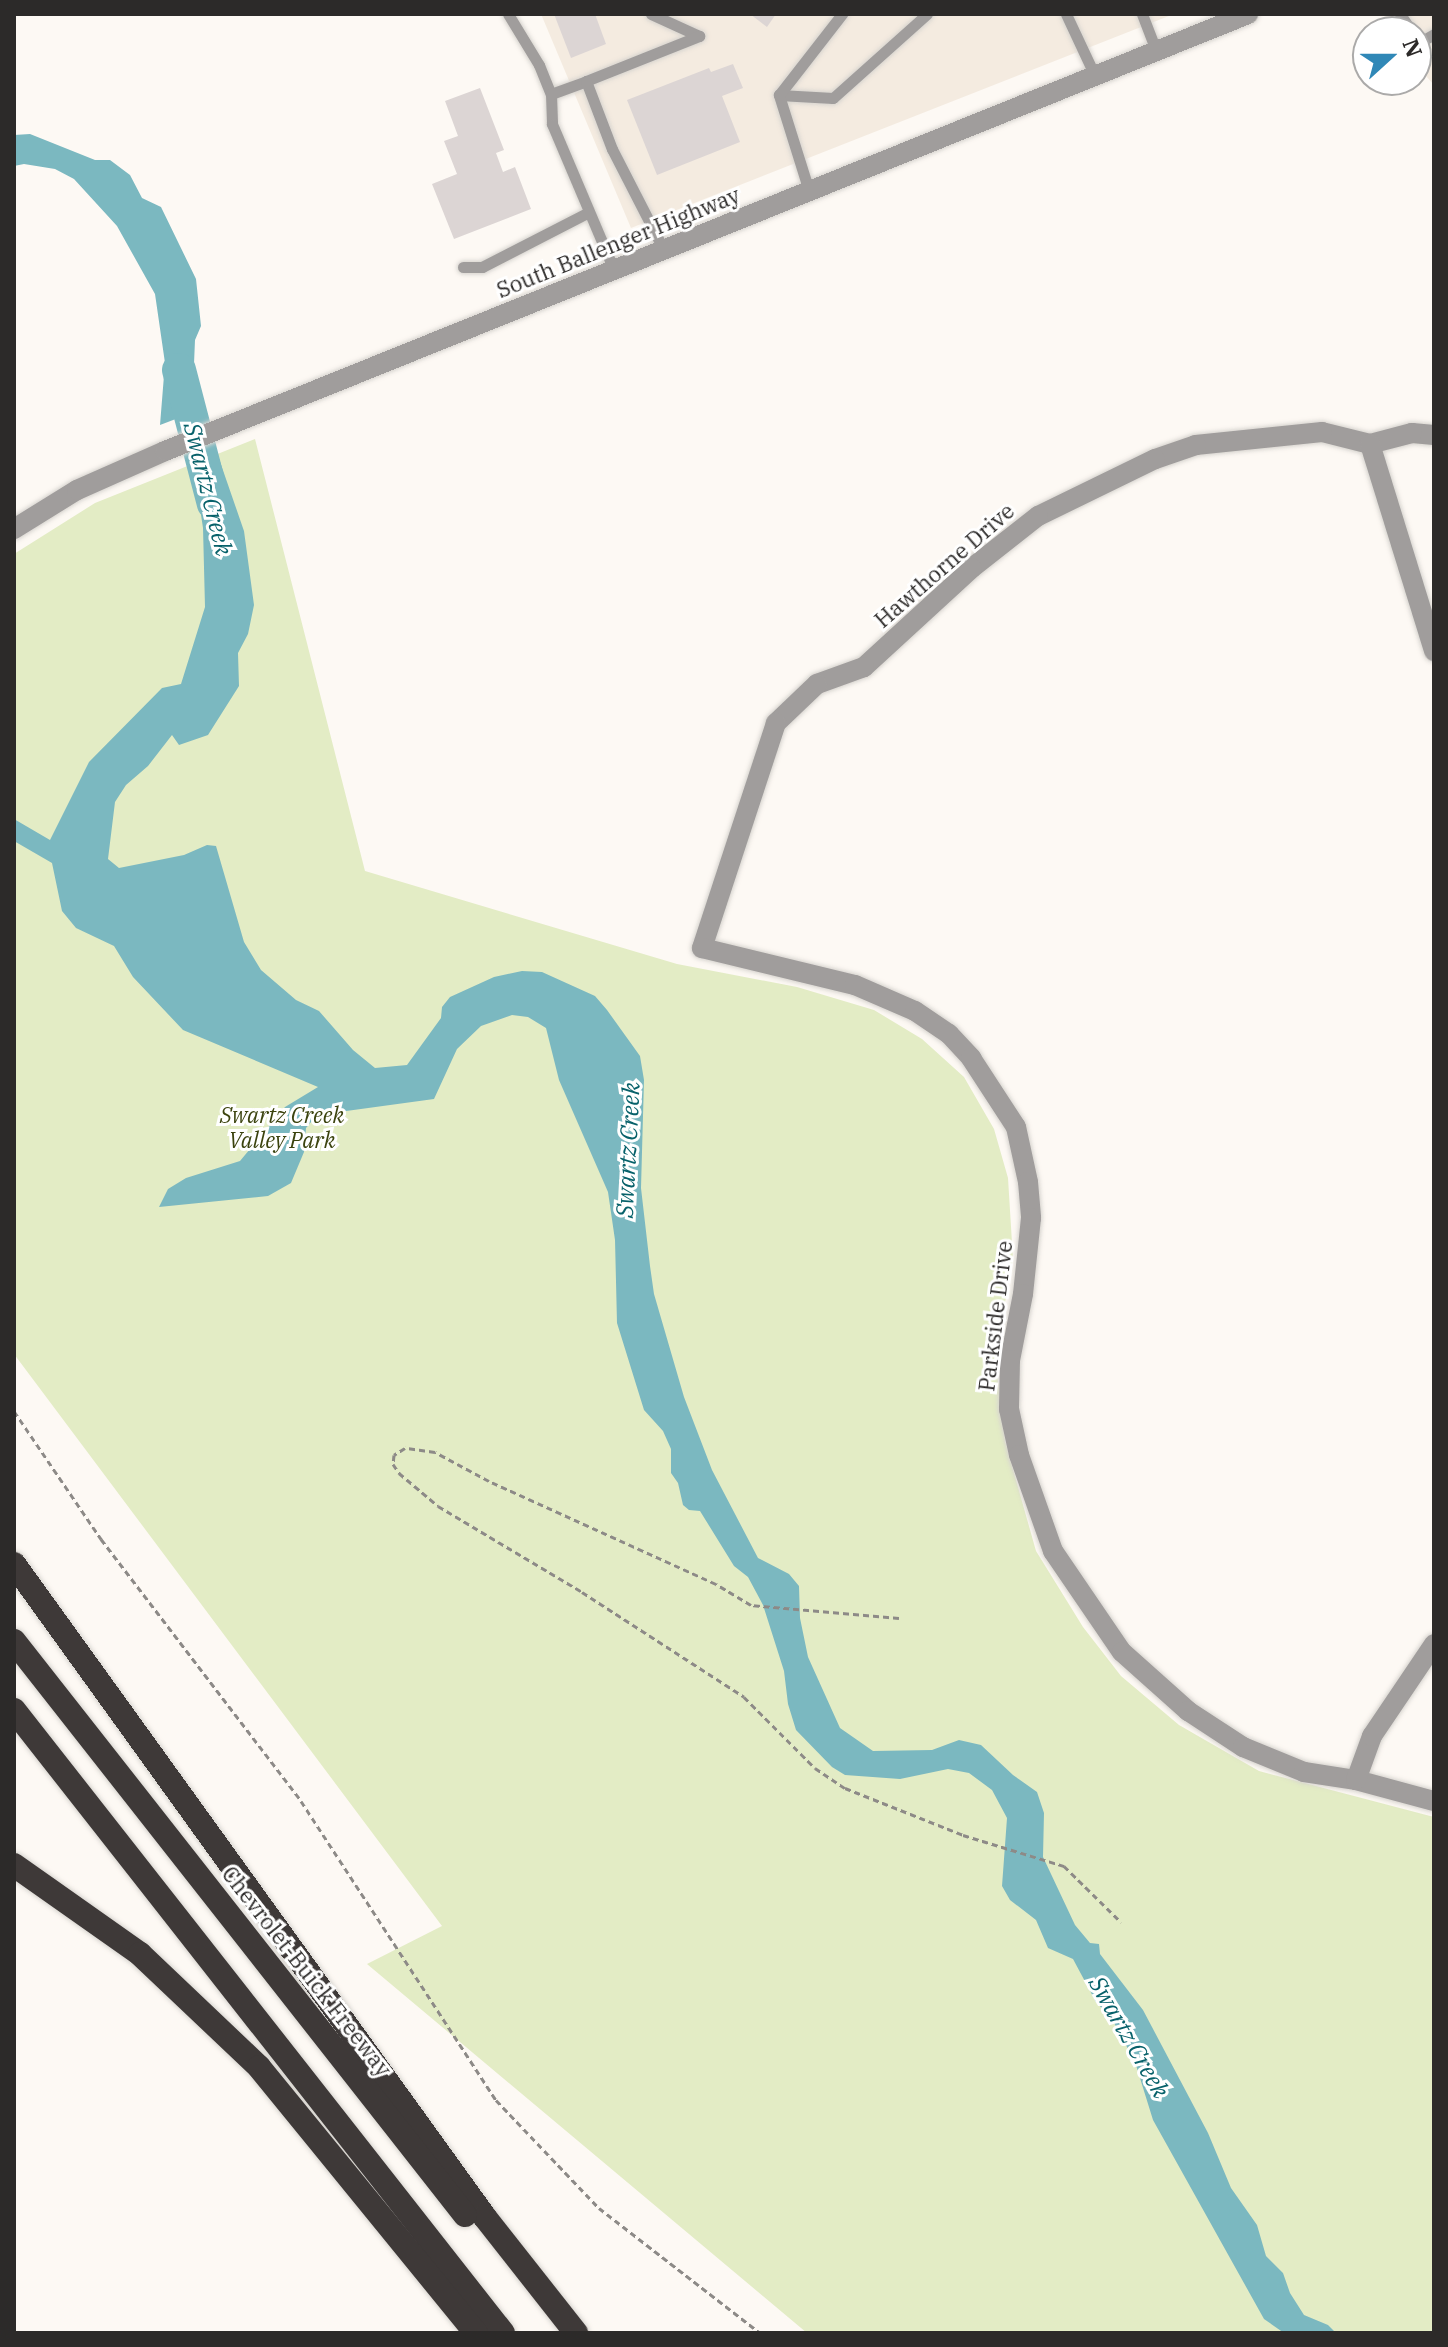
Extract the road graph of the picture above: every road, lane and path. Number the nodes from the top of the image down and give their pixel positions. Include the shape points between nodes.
1 (508, 14) edge
2 (651, 14) edge
3 (842, 14) edge
4 (927, 14) edge
5 (1066, 14) edge
6 (1142, 14) edge
7 (1248, 14) edge
8 (1156, 51) junction
9 (1095, 76) junction
10 (586, 81) junction
11 (551, 94) junction
12 (779, 95) junction
13 (809, 191) junction
14 (589, 212) junction
15 (664, 250) junction
16 (463, 267) dead end
17 (614, 270) junction
18 (1434, 435) edge
19 (1370, 444) junction
20 (14, 529) edge
21 (1434, 651) edge
22 (702, 948) joint
23 (14, 1411) edge
24 (14, 1564) edge
25 (899, 1618) dead end
26 (14, 1641) edge
27 (1434, 1644) edge
28 (14, 1710) edge
29 (1356, 1780) junction
30 (1434, 1801) edge
31 (14, 1865) edge
32 (1121, 1922) dead end
33 (476, 2333) edge
34 (503, 2333) edge
35 (559, 2333) edge
36 (576, 2333) edge
37 (760, 2333) edge

1 - 11 lane
2 - 10 lane via 699,36
3 - 12 lane
4 - 12 lane via 833,98
5 - 9 lane
6 - 8 lane
7 - 8 street, South Ballenger Highway
8 - 9 street, South Ballenger Highway
9 - 13 street, South Ballenger Highway
10 - 11 lane
10 - 15 lane via 612,149
11 - 14 lane via 552,124
12 - 13 lane
13 - 15 street, South Ballenger Highway
14 - 16 lane via 482,267
14 - 17 lane
15 - 17 street, South Ballenger Highway
17 - 20 street, South Ballenger Highway via 165,451 77,490
18 - 19 street, Hawthorne Drive via 1412,433
19 - 21 street
19 - 22 street, Hawthorne Drive via 1322,432 1196,445 1155,459 1038,516 864,667 817,684 776,723
22 - 29 street, Parkside Drive via 855,985 915,1011 949,1034 971,1058 1016,1127 1028,1182 1031,1218 1010,1360 1009,1409 1019,1455 1053,1551 1122,1652 1213,1730 1304,1772
23 - 37 path via 110,1551 301,1801 496,2100 599,2208
24 - 36 highway via 484,2216
25 - 32 path via 751,1605 435,1452 405,1448 394,1455 399,1473 438,1506 744,1697 825,1775 882,1804 1064,1866
26 - 35 highway, Chevrolet-Buick Freeway
27 - 29 street via 1372,1736
28 - 34 highway
29 - 30 street, Parkside Drive
31 - 33 highway via 140,1954 259,2067

